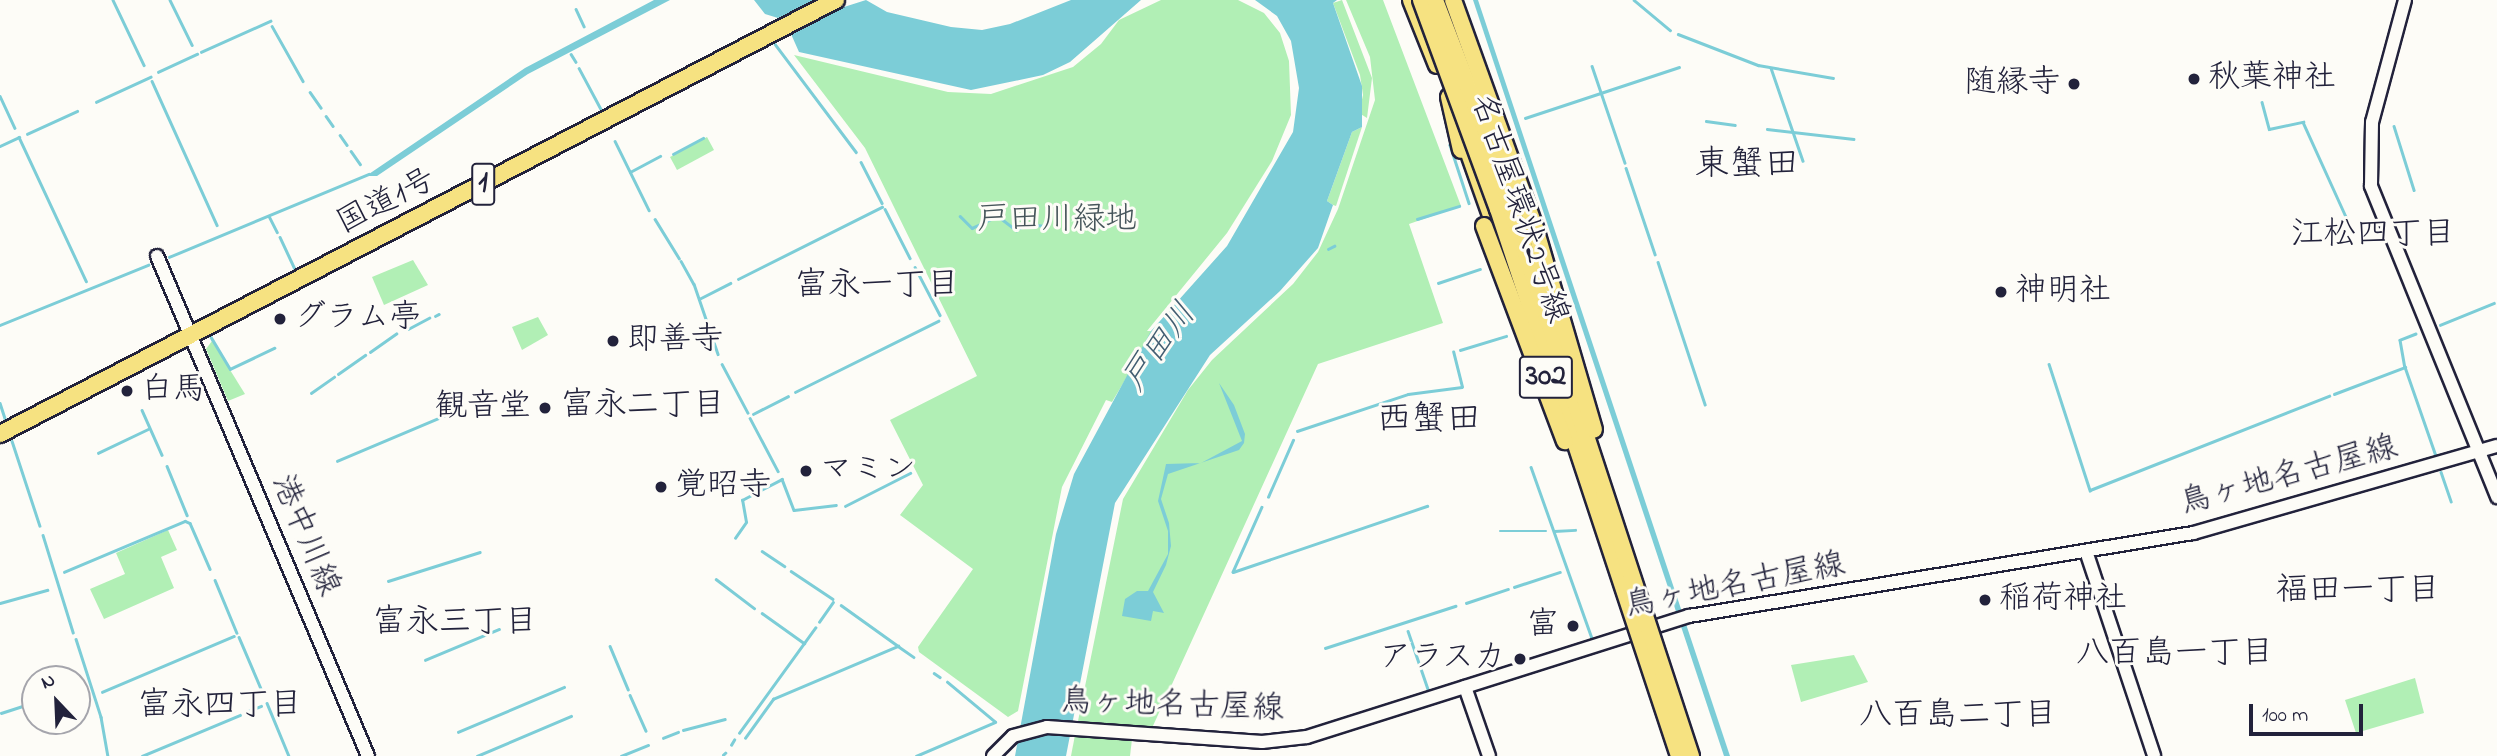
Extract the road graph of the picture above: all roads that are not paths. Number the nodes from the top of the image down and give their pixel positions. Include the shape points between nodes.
1 (836, 0) edge
2 (1411, 0) edge
3 (1421, 0) edge
4 (1435, 0) edge
5 (1442, 0) edge
6 (1453, 0) edge
7 (2405, 0) edge
8 (1449, 97) junction
9 (157, 256) dead end
10 (192, 336) junction
11 (0, 435) edge
12 (2497, 446) edge
13 (2478, 451) junction
14 (2497, 497) edge
15 (1603, 526) junction
16 (1619, 537) junction
17 (2086, 551) junction
18 (1654, 625) junction
19 (1633, 632) junction
20 (1465, 687) junction
21 (368, 756) edge
22 (993, 756) edge
23 (1489, 756) edge
24 (1676, 756) edge
25 (1691, 756) edge
26 (1698, 756) edge
27 (2153, 756) edge

1 - 10 highway, 国道1号 / 1
2 - 8 highway, 名古屋環状2号線 / 302
3 - 15 highway, bridge via 1498,209
4 - 16 highway, bridge via 1491,146
5 - 18 highway, 名古屋環状2号線 / 302 via 1496,144
6 - 16 highway, bridge via 1561,307
7 - 13 main road via 2371,126 2371,186
8 - 15 highway, bridge via 1484,226 1536,372
8 - 19 highway, 名古屋環状2号線 / 302
9 - 10 main road, 港中川線
10 - 11 highway, 国道1号 / 1
10 - 21 main road, 港中川線
12 - 13 main road, 鳥ヶ地名古屋線
13 - 14 main road
13 - 17 main road, 鳥ヶ地名古屋線 via 2193,533
15 - 24 highway, bridge
16 - 25 highway, bridge
17 - 18 main road, 鳥ヶ地名古屋線
17 - 27 main road
18 - 19 main road, 鳥ヶ地名古屋線
18 - 26 highway, 名古屋環状2号線 / 302
19 - 20 main road, 鳥ヶ地名古屋線
19 - 24 highway, 名古屋環状2号線 / 302
20 - 22 main road, 鳥ヶ地名古屋線 via 1307,737 1262,742 1047,727 1013,737
20 - 23 main road

